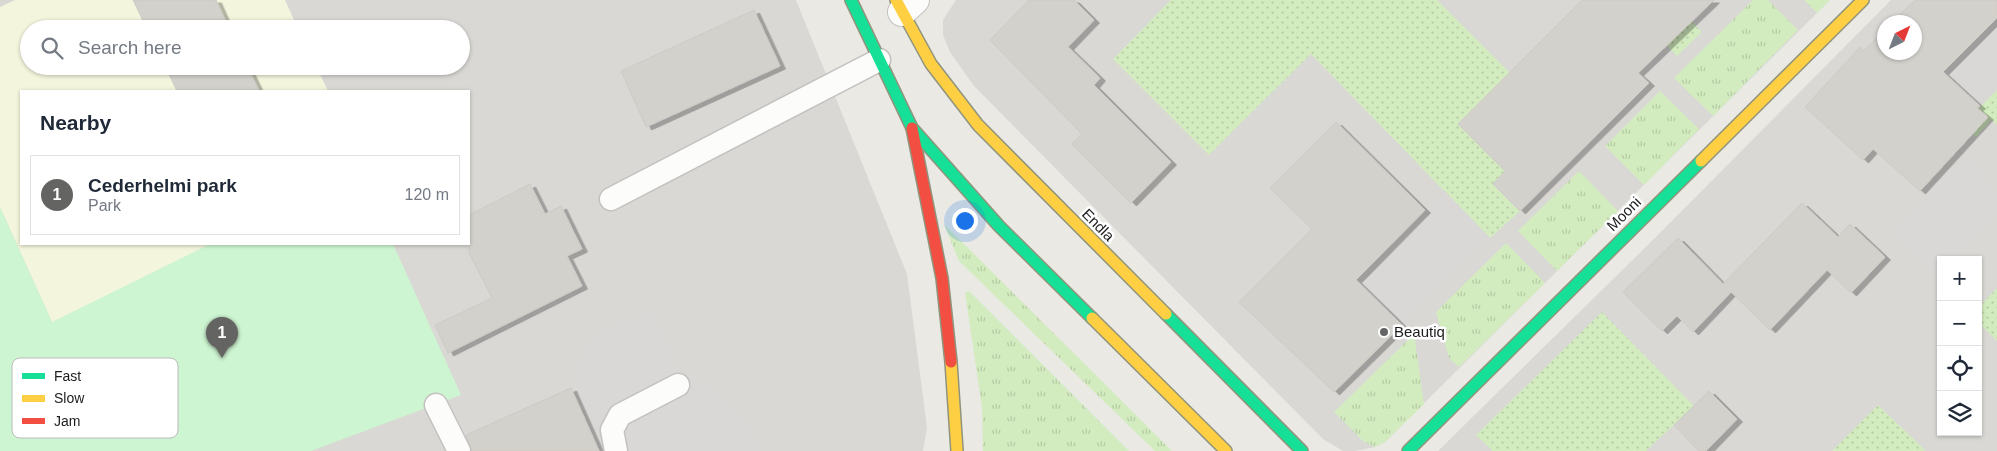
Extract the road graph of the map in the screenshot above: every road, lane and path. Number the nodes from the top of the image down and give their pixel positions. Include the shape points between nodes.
1 (851, 0) edge
2 (1862, 0) edge
3 (905, 4) edge
4 (879, 60) junction
5 (912, 128) junction
6 (611, 198) dead end
7 (678, 385) dead end
8 (436, 405) dead end
9 (459, 451) edge
10 (616, 451) edge
11 (957, 451) edge
12 (1226, 451) edge
13 (1302, 451) edge
14 (1408, 451) edge

1 - 4 main road
2 - 14 main road, Mooni
3 - 13 main road, Endla via 930,64 978,125
4 - 5 main road
4 - 6 lane
5 - 11 main road via 942,278
5 - 12 main road via 998,226
7 - 10 lane via 620,415 612,430
8 - 9 lane

